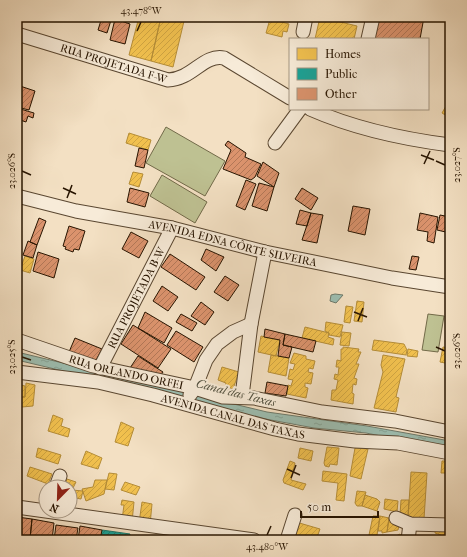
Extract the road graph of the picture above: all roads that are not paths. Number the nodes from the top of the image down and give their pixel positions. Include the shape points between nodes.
1 (306, 17) edge
2 (373, 17) edge
3 (303, 32) dead end
4 (17, 34) edge
5 (368, 38) edge
6 (289, 97) edge
7 (299, 110) edge
8 (312, 110) edge
9 (275, 143) dead end
10 (450, 145) edge
11 (17, 196) edge
12 (172, 228) junction
13 (265, 252) junction
14 (450, 287) edge
15 (251, 324) junction
16 (17, 340) edge
17 (100, 368) junction
18 (17, 372) edge
19 (190, 396) junction
20 (242, 396) junction
21 (450, 432) edge
22 (450, 453) edge
23 (17, 507) edge
24 (38, 510) edge
25 (296, 514) dead end
26 (78, 516) edge
27 (396, 518) dead end
28 (410, 524) junction
29 (450, 525) edge
30 (172, 534) edge
31 (254, 540) edge
32 (287, 540) edge
33 (408, 540) edge

1 - 3 street
2 - 5 street
4 - 6 street, RUA PROJETADA F-W via 168,80 185,77 209,59 224,58
7 - 9 street
8 - 10 street via 337,120 418,141
11 - 12 street, AVENIDA EDNA CÔRTE SILVEIRA via 76,211
12 - 13 street, AVENIDA EDNA CÔRTE SILVEIRA
12 - 17 street, RUA PROJETADA B-W
13 - 14 street, AVENIDA EDNA CÔRTE SILVEIRA
13 - 15 street
15 - 19 street via 233,332 217,344 206,360
15 - 20 street
16 - 17 street, RUA ORLANDO ORFEI
17 - 19 street, RUA ORLANDO ORFEI
18 - 19 street, AVENIDA CANAL DAS TAXAS via 91,381 153,395
19 - 20 street, RUA ORLANDO ORFEI
19 - 22 street, AVENIDA CANAL DAS TAXAS via 298,434 398,443
20 - 21 street, RUA ORLANDO ORFEI via 322,412 395,421
23 - 24 street
25 - 32 street
26 - 30 street
27 - 28 street
28 - 29 street
28 - 33 street
30 - 31 street

